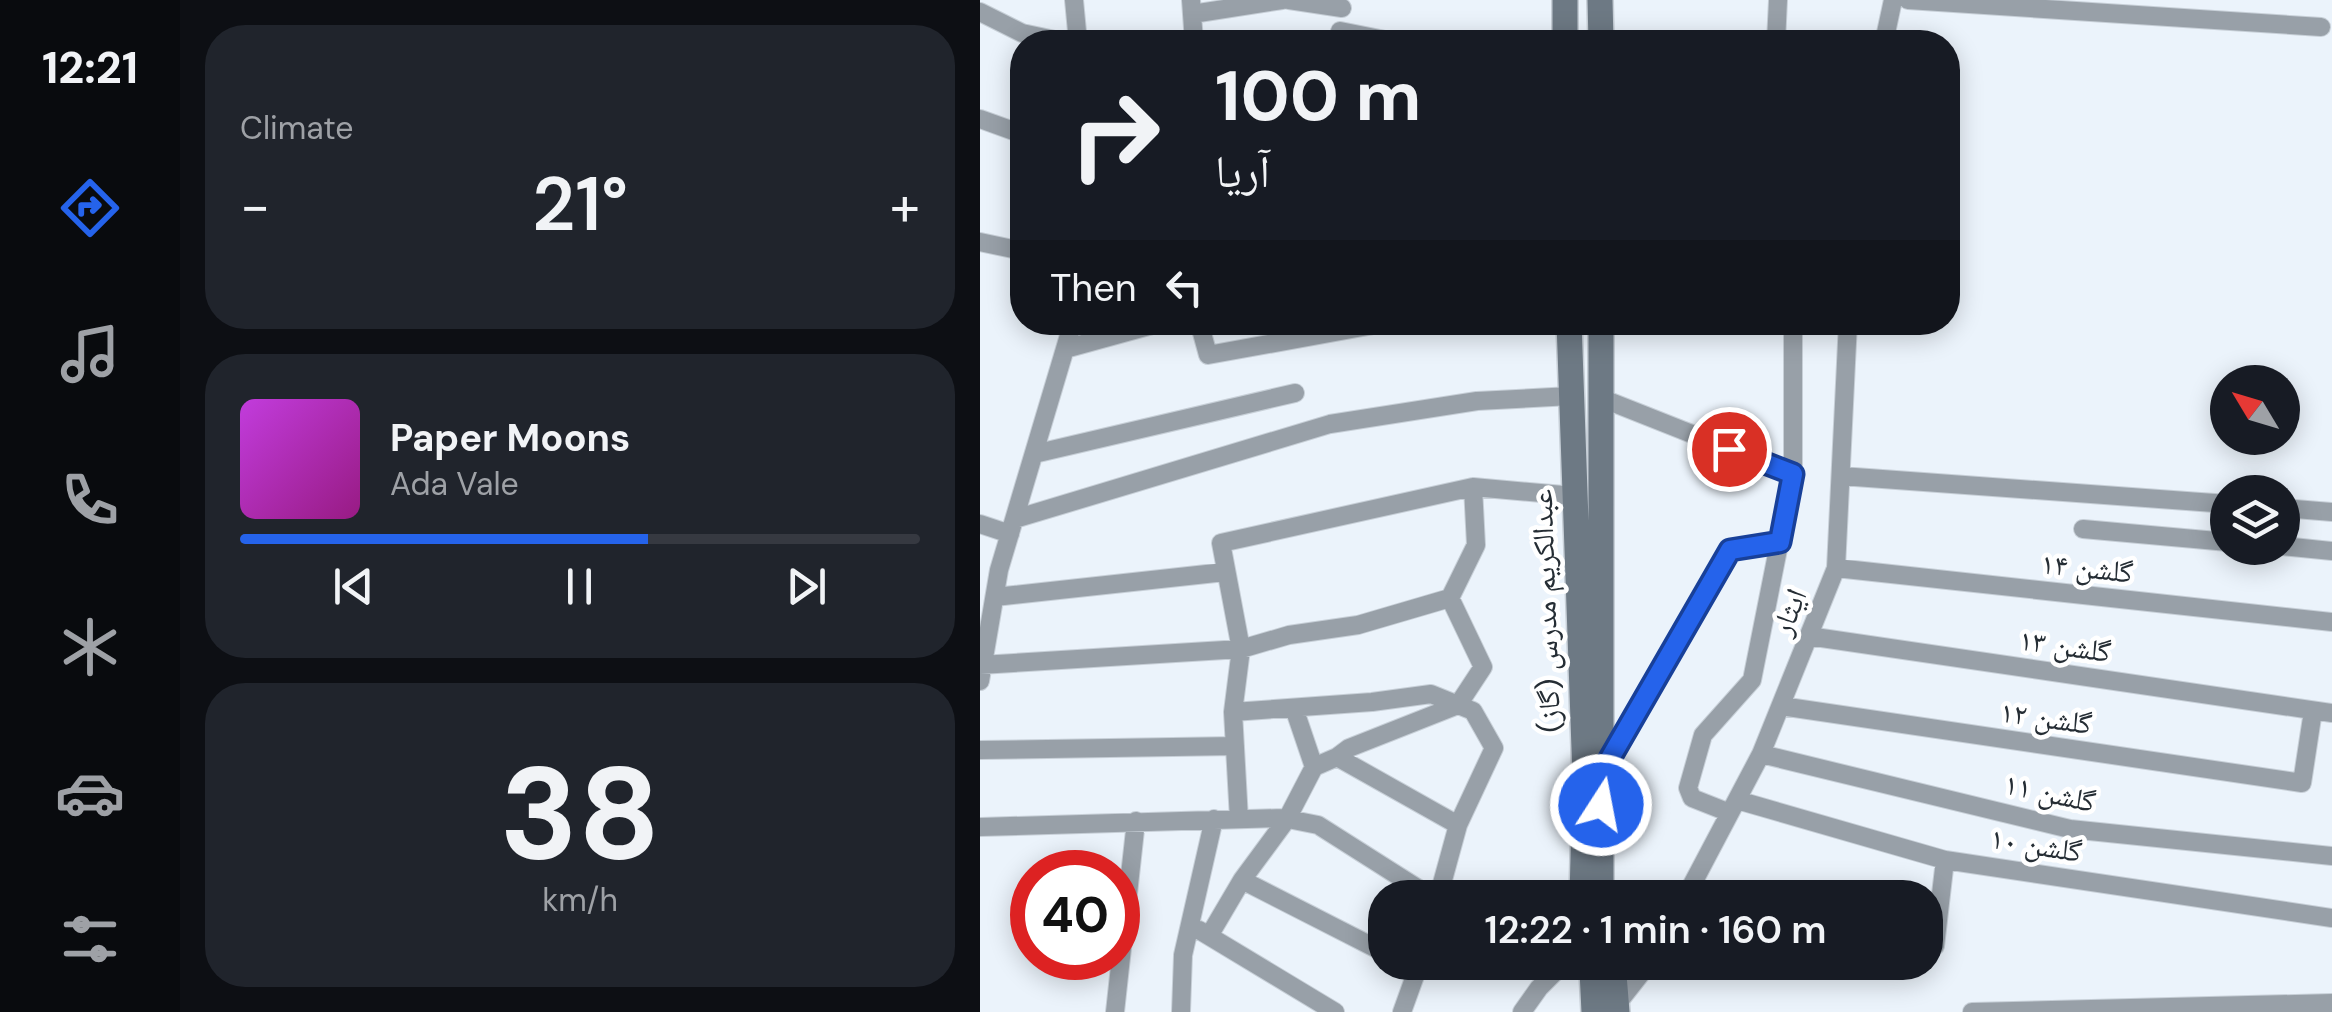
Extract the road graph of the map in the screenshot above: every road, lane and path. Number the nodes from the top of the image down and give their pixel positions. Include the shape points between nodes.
1 (1074, 0) edge
2 (1285, 0) edge
3 (1563, 0) edge
4 (1600, 0) edge
5 (1778, 0) edge
6 (1893, 0) edge
7 (1908, 0) edge
8 (1342, 4) edge
9 (1191, 7) edge
10 (980, 12) edge
11 (2321, 27) dead end
12 (1016, 30) edge
13 (1077, 30) edge
14 (1340, 30) edge
15 (1564, 30) edge
16 (1600, 30) edge
17 (1777, 30) edge
18 (1887, 30) edge
19 (980, 119) edge
20 (1010, 130) edge
21 (980, 242) edge
22 (1010, 248) edge
23 (1069, 335) edge
24 (1116, 335) edge
25 (1203, 335) edge
26 (1318, 335) edge
27 (1564, 335) edge
28 (1601, 335) edge
29 (1793, 335) edge
30 (1847, 335) edge
31 (1065, 349) junction
32 (1295, 393) dead end
33 (1571, 396) junction
34 (1601, 398) junction
35 (1034, 454) junction
36 (1793, 474) junction
37 (1841, 476) junction
38 (1473, 487) junction
39 (1574, 496) junction
40 (2210, 503) edge
41 (2300, 509) edge
42 (2332, 512) edge
43 (980, 524) edge
44 (1012, 526) junction
45 (2083, 529) dead end
46 (2210, 540) edge
47 (1780, 542) junction
48 (2300, 547) edge
49 (2332, 550) edge
50 (1836, 568) junction
51 (1225, 572) junction
52 (995, 597) junction
53 (1450, 598) junction
54 (2332, 622) edge
55 (1808, 636) junction
56 (1242, 649) junction
57 (981, 671) edge
58 (1458, 706) junction
59 (1781, 706) junction
60 (1294, 708) junction
61 (1233, 712) junction
62 (2323, 712) edge
63 (1235, 746) junction
64 (980, 750) edge
65 (1762, 754) junction
66 (1337, 758) junction
67 (1314, 766) junction
68 (1601, 774) junction
69 (1734, 806) junction
70 (1239, 818) junction
71 (1214, 819) junction
72 (1288, 819) junction
73 (1136, 821) junction
74 (1458, 826) junction
75 (980, 827) edge
76 (2332, 856) edge
77 (1945, 860) junction
78 (1242, 880) junction
79 (1407, 880) edge
80 (1442, 880) edge
81 (1582, 880) edge
82 (1597, 880) edge
83 (1694, 880) edge
84 (1943, 880) edge
85 (2332, 918) edge
86 (1190, 924) junction
87 (1210, 936) junction
88 (1368, 944) edge
89 (1410, 980) edge
90 (1547, 980) edge
91 (1603, 980) edge
92 (1634, 980) edge
93 (2332, 1003) edge
94 (1609, 1009) edge
95 (1184, 1010) edge
96 (1115, 1012) edge
97 (1335, 1012) edge
98 (1402, 1012) edge
99 (1522, 1012) edge
100 (1972, 1012) edge

1 - 13 street
2 - 8 street
2 - 9 street
3 - 15 street
4 - 16 street
5 - 17 street
6 - 18 street
7 - 11 street
8 - 14 street
10 - 12 street
19 - 20 street
21 - 22 street
23 - 31 street
24 - 31 street
25 - 26 street via 1208,355
27 - 33 street, عبدالکریم مدرس (گاز)
28 - 34 street, عبدالکریم مدرس (گاز)
29 - 36 street
30 - 37 street, ایثار
31 - 35 street
32 - 35 street
33 - 34 street
33 - 39 street, عبدالکریم مدرس (گاز)
33 - 44 street via 1476,401 1330,424
34 - 36 street
34 - 68 street, عبدالکریم مدرس (گاز)
35 - 44 street
36 - 47 street
37 - 40 street
37 - 50 street, ایثار
38 - 39 street
38 - 51 street via 1222,543
38 - 53 street via 1476,546
39 - 81 street, عبدالکریم مدرس (گاز)
41 - 42 street
43 - 44 street
44 - 52 street
45 - 46 street
47 - 68 street via 1730,550
47 - 69 street, گلشن ۱۰ via 1752,680 1703,735 1688,788 1692,798
48 - 49 street
50 - 54 street, گلشن ۱۴
50 - 55 street, ایثار
51 - 52 street
51 - 56 street
52 - 57 street
53 - 56 street
53 - 58 street via 1483,667
55 - 59 street, ایثار
55 - 62 street, گلشن ۱۳
56 - 57 street
56 - 61 street
58 - 60 street via 1431,694
58 - 66 street
58 - 74 street via 1473,711 1494,748
59 - 62 street, گلشن ۱۲ via 2302,783
59 - 65 street, ایثار
60 - 61 street
60 - 67 street
61 - 63 street
63 - 64 street
63 - 70 street
65 - 69 street, ایثار
65 - 76 street, گلشن ۱۱ via 2070,829
66 - 67 street
66 - 74 street
67 - 72 street
68 - 82 street, عبدالکریم مدرس (گاز)
69 - 77 street, گلشن ۱۰
69 - 83 street, ایثار
70 - 71 street
70 - 72 street
71 - 73 street
71 - 86 street
72 - 78 street
72 - 79 street via 1318,824
73 - 75 street
73 - 96 street
74 - 80 street
77 - 84 street
77 - 85 street, گلشن ۱۰
78 - 87 street
78 - 88 street
86 - 87 street
86 - 95 street
87 - 97 street
89 - 98 street
90 - 99 street
91 - 94 street
92 - 94 street
93 - 100 street

